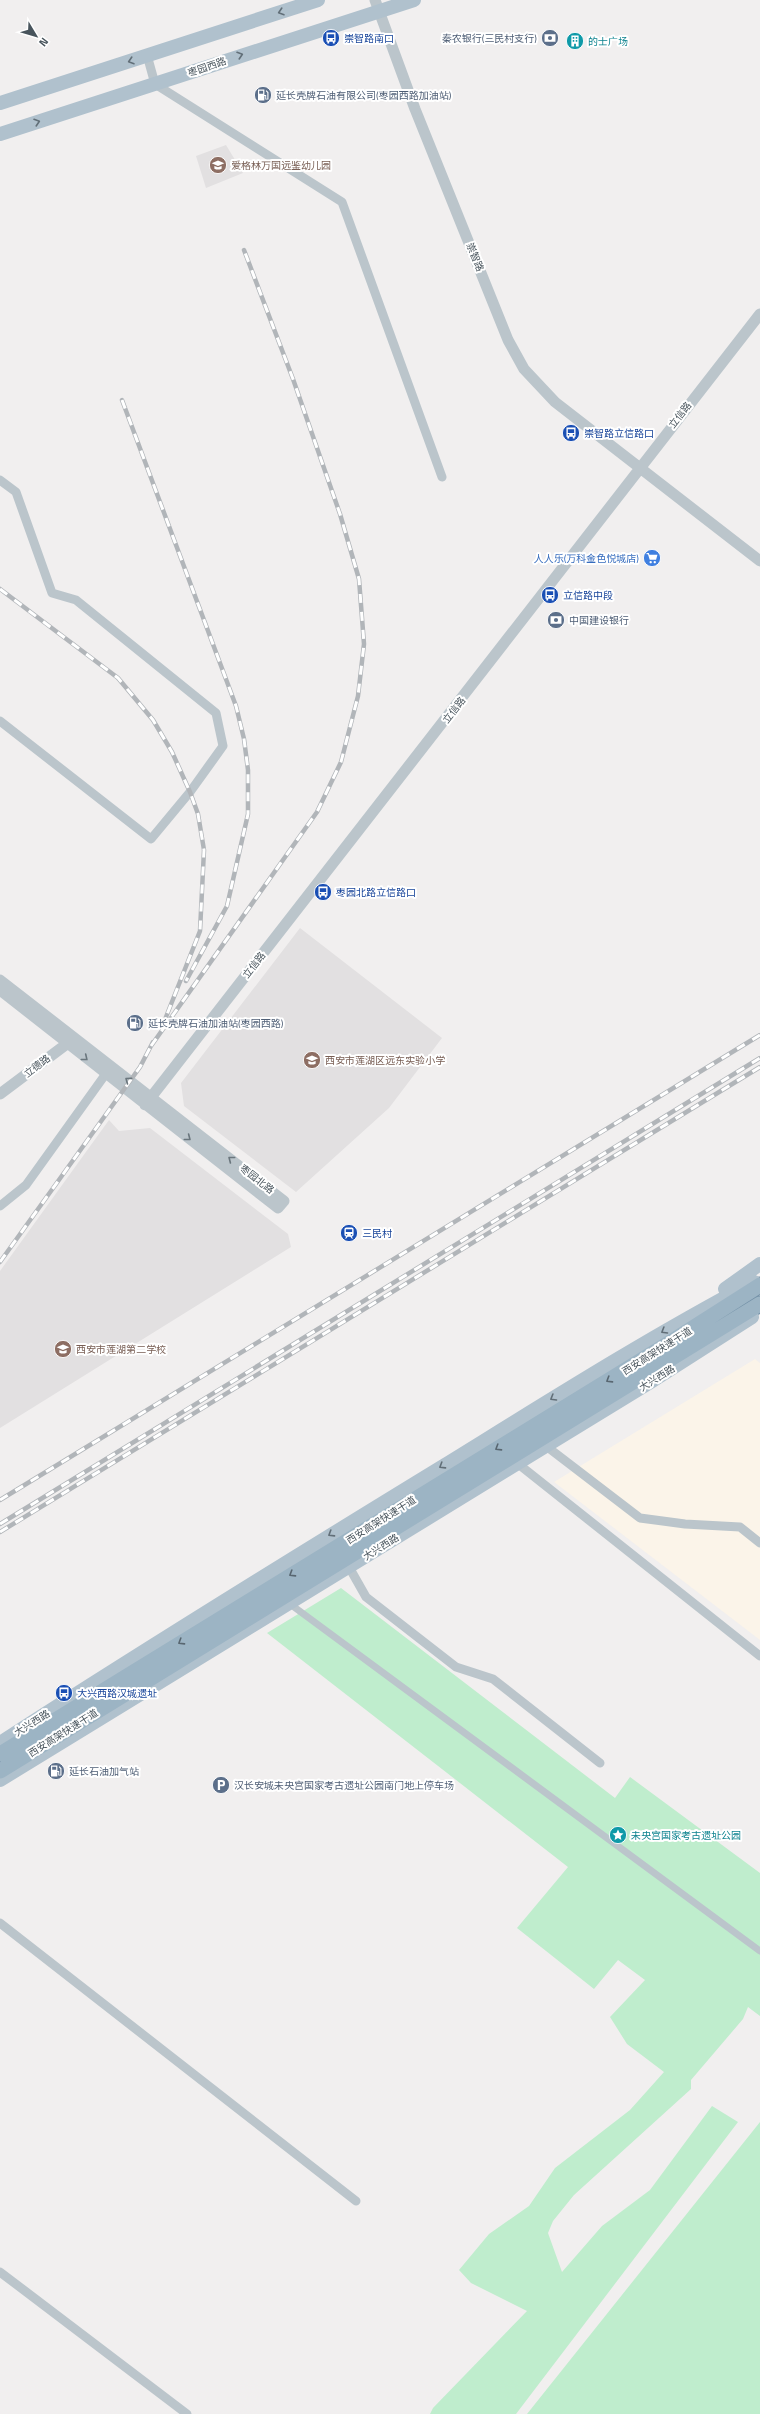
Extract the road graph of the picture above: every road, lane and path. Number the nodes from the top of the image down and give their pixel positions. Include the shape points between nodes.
1 (318, 0) edge
2 (414, 0) edge
3 (377, 5) edge
4 (147, 55) junction
5 (155, 84) junction
6 (0, 103) edge
7 (0, 134) edge
8 (760, 314) edge
9 (641, 466) junction
10 (442, 477) dead end
11 (0, 480) edge
12 (760, 561) edge
13 (0, 721) edge
14 (0, 980) edge
15 (0, 990) edge
16 (70, 1041) junction
17 (108, 1071) junction
18 (0, 1094) edge
19 (148, 1101) junction
20 (0, 1206) edge
21 (760, 1264) edge
22 (760, 1279) edge
23 (760, 1285) edge
24 (760, 1304) edge
25 (760, 1311) edge
26 (684, 1319) junction
27 (760, 1322) edge
28 (670, 1351) junction
29 (698, 1352) junction
30 (546, 1446) junction
31 (517, 1463) junction
32 (760, 1543) edge
33 (349, 1567) junction
34 (290, 1604) junction
35 (760, 1656) edge
36 (0, 1743) edge
37 (0, 1754) edge
38 (600, 1763) dead end
39 (0, 1771) edge
40 (0, 1780) edge
41 (0, 1923) edge
42 (760, 1951) edge
43 (356, 2201) dead end
44 (0, 2272) edge
45 (187, 2414) edge

1 -> 4 main road
2 - 3 main road, 枣园西路
5 -> 3 main road, 枣园西路
3 - 9 street, 崇智路 via 415,109 508,340 524,369 555,402
4 - 5 street
4 -> 6 main road
7 -> 5 main road, 枣园西路
5 - 10 street via 342,202
8 - 9 street, 立信路
9 - 12 street, 崇智路
9 - 19 street, 立信路
11 - 13 street via 16,492 52,593 76,600 216,713 223,746 152,839
14 - 16 street, 枣园北路
15 - 16 street, 枣园北路
16 - 17 street, 枣园北路
16 - 18 street, 立德路
17 - 19 street, 枣园北路
17 - 20 street via 26,1185
19 -> 19 street, 枣园北路 via 278,1208 284,1201
21 - 26 main road
22 - 26 main road, 大兴西路
23 - 28 highway, 西安高架快速干道
24 - 28 highway, 西安高架快速干道
25 - 29 main road, 大兴西路
26 -> 36 main road, 大兴西路 via 281,1565
27 - 29 main road
28 -> 37 highway, 西安高架快速干道
28 - 39 highway, 西安高架快速干道
29 - 30 main road, 大兴西路
30 - 31 main road, 大兴西路
30 - 32 street via 640,1518 740,1527
31 - 33 main road, 大兴西路
31 - 35 street
33 - 34 main road, 大兴西路
33 - 38 street via 366,1597 456,1667 493,1679
34 - 40 main road, 大兴西路
34 - 42 street
41 - 43 street
44 - 45 street

